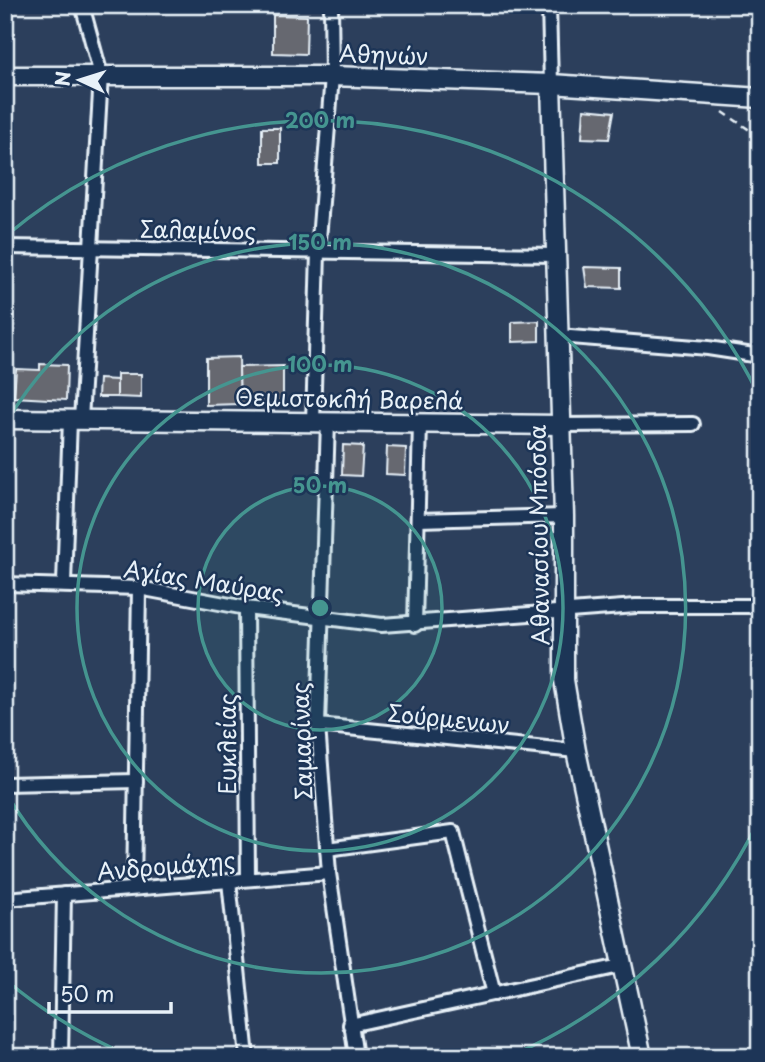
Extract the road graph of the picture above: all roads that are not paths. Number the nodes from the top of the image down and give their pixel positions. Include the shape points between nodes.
1 (82, 5) edge
2 (331, 5) edge
3 (549, 5) edge
4 (101, 75) junction
5 (5, 76) edge
6 (332, 76) junction
7 (551, 83) junction
8 (760, 98) edge
9 (5, 247) edge
10 (91, 248) junction
11 (318, 252) junction
12 (557, 254) junction
13 (558, 336) junction
14 (760, 336) edge
15 (759, 356) edge
16 (5, 419) edge
17 (76, 420) junction
18 (321, 422) junction
19 (420, 423) junction
20 (693, 424) dead end
21 (561, 425) junction
22 (564, 516) junction
23 (418, 520) junction
24 (64, 583) junction
25 (5, 584) edge
26 (139, 588) junction
27 (760, 606) edge
28 (246, 608) junction
29 (564, 614) junction
30 (322, 619) junction
31 (415, 625) junction
32 (318, 725) junction
33 (576, 751) junction
34 (136, 780) junction
35 (5, 784) edge
36 (327, 849) junction
37 (329, 873) junction
38 (248, 879) junction
39 (229, 881) junction
40 (134, 888) junction
41 (64, 894) junction
42 (5, 900) edge
43 (620, 966) junction
44 (494, 994) junction
45 (350, 1025) junction
46 (61, 1057) edge
47 (247, 1057) edge
48 (356, 1057) edge
49 (642, 1057) edge

1 - 4 street
2 - 6 street, Σαμαρίνας
3 - 7 street, Αθανασίου Μπόσδα
4 - 5 street, Αθηνών
4 - 6 street, Αθηνών
4 - 10 street
6 - 7 street, Αθηνών
6 - 11 street, Σαμαρίνας
7 - 8 street, Αθηνών
7 - 12 street, Αθανασίου Μπόσδα
9 - 10 street, Σαλαμίνος
10 - 11 street, Σαλαμίνος
10 - 17 street
11 - 12 street, Σαλαμίνος
11 - 18 street, Σαμαρίνας
12 - 13 street, Αθανασίου Μπόσδα
13 - 15 street
13 - 21 street, Αθανασίου Μπόσδα
14 - 15 street
16 - 17 street, Θεμιστοκλή Βαρελά
17 - 18 street, Θεμιστοκλή Βαρελά
17 - 24 street
18 - 19 street, Θεμιστοκλή Βαρελά
18 - 30 street, Σαμαρίνας
19 - 21 street, Θεμιστοκλή Βαρελά
19 - 23 street
20 - 21 street, Θεμιστοκλή Βαρελά
21 - 22 street, Αθανασίου Μπόσδα
22 - 23 street
22 - 29 street, Αθανασίου Μπόσδα
23 - 31 street
24 - 25 street, Αγίας Μαύρας
24 - 26 street, Αγίας Μαύρας
26 - 28 street, Αγίας Μαύρας
26 - 34 street
27 - 29 street, Αγίας Μαύρας via 636,606
28 - 30 street, Αγίας Μαύρας
28 - 38 street, Ευκλείας
29 - 31 street, Αγίας Μαύρας
29 - 33 street, Αθανασίου Μπόσδα via 564,680
30 - 31 street, Αγίας Μαύρας
30 - 32 street, Σαμαρίνας
32 - 33 street, Σούρμενων
32 - 36 street, Σαμαρίνας
33 - 43 street, Αθανασίου Μπόσδα
34 - 35 street
34 - 40 street
36 - 37 street, Σαμαρίνας
36 - 44 street via 453,832
37 - 38 street, Ανδρομάχης
37 - 45 street, Σαμαρίνας
38 - 39 street, Ανδρομάχης
39 - 40 street, Ανδρομάχης
39 - 47 street
40 - 41 street, Ανδρομάχης
41 - 42 street, Ανδρομάχης
41 - 46 street
43 - 44 street
43 - 49 street, Αθανασίου Μπόσδα
44 - 45 street
45 - 48 street, Σαμαρίνας

